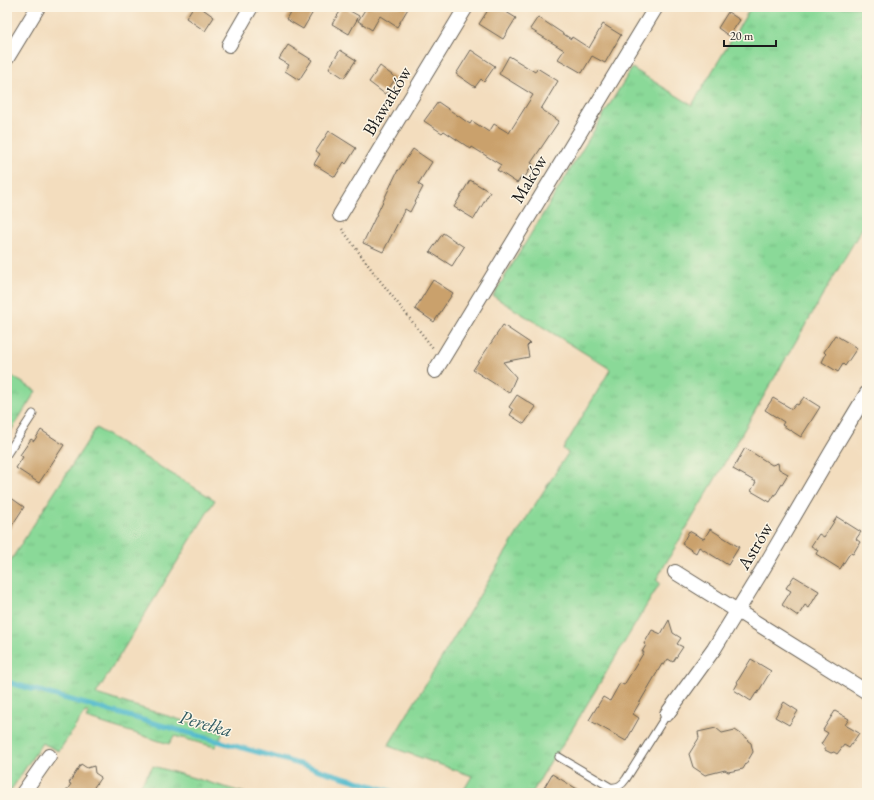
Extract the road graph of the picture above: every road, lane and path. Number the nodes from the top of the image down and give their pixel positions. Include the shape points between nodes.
1 (38, 7) edge
2 (251, 7) edge
3 (466, 7) edge
4 (656, 7) edge
5 (229, 45) dead end
6 (7, 58) edge
7 (340, 214) joint
8 (442, 358) junction
9 (435, 371) dead end
10 (867, 392) edge
11 (33, 414) dead end
12 (7, 454) edge
13 (675, 572) dead end
14 (737, 611) junction
15 (867, 692) edge
16 (667, 714) joint
17 (49, 756) dead end
18 (559, 757) dead end
19 (23, 793) edge

1 - 6 street
2 - 5 street
3 - 7 street, Bławatków
4 - 8 street, Maków
7 - 8 path via 340,227
8 - 9 street, Maków
10 - 14 street, Astrów
11 - 12 lane
13 - 14 street
14 - 15 street
14 - 16 street, Astrów via 714,649
16 - 18 lane via 619,786 610,787
17 - 19 street

